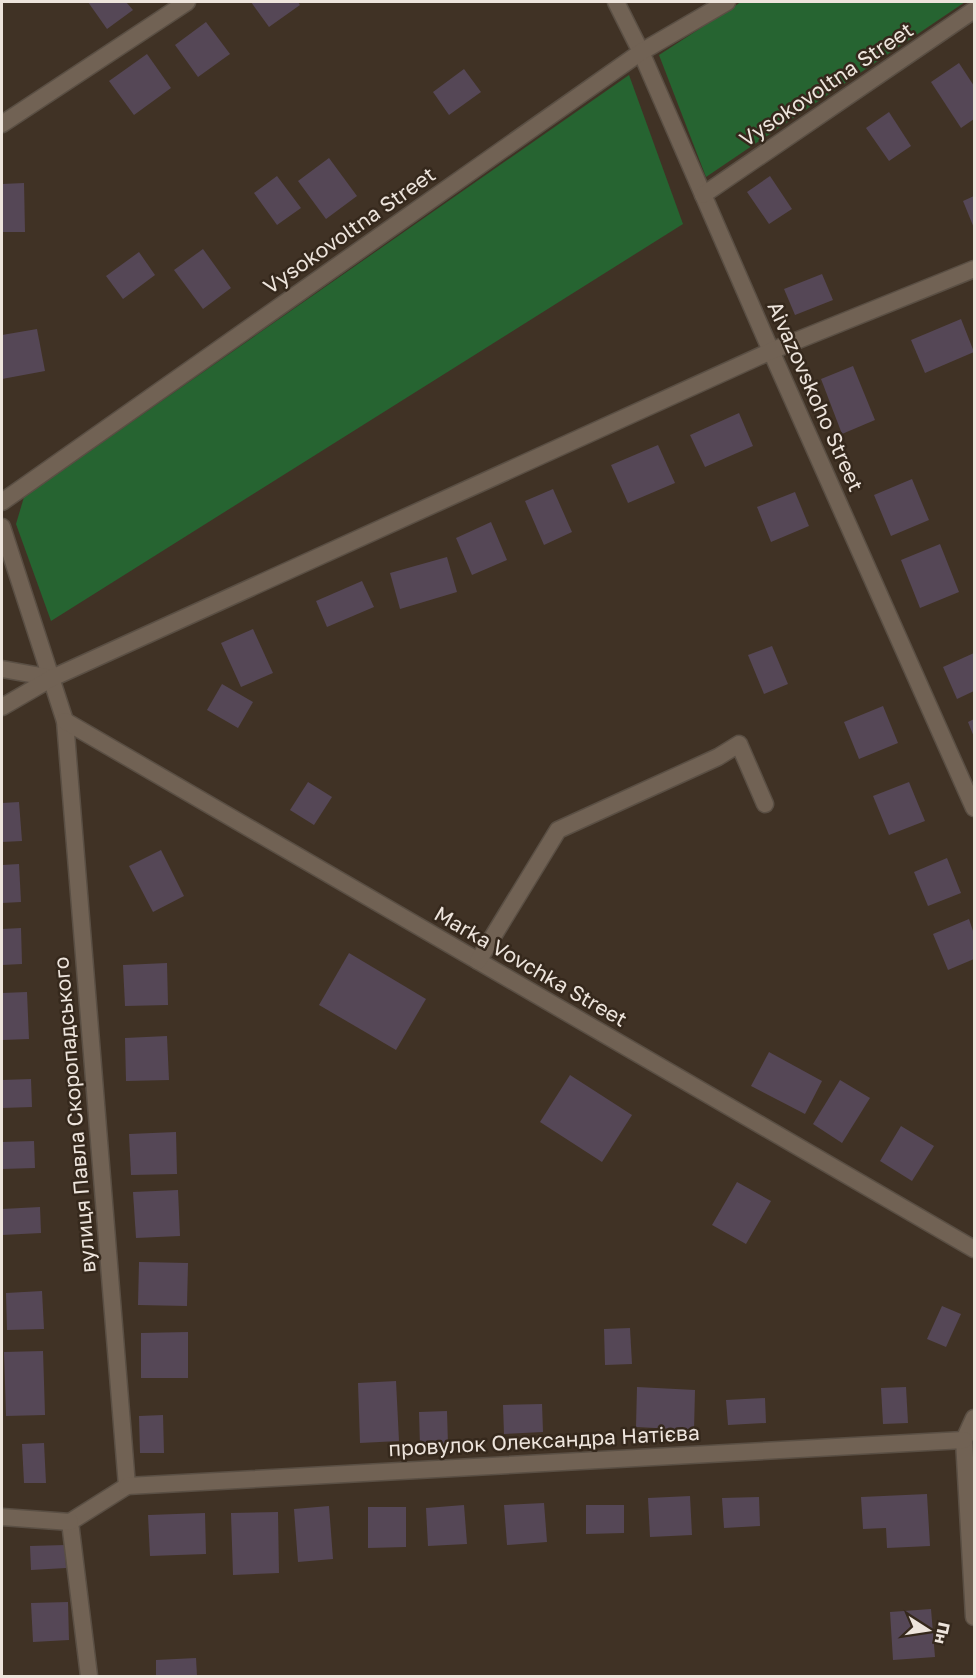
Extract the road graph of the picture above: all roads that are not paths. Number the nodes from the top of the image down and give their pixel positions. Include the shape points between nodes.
1 (187, 2) edge
2 (616, 2) edge
3 (727, 2) edge
4 (975, 10) edge
5 (641, 52) junction
6 (2, 124) edge
7 (703, 195) junction
8 (975, 269) edge
9 (771, 351) junction
10 (2, 502) edge
11 (2, 527) edge
12 (2, 669) edge
13 (52, 678) junction
14 (2, 707) edge
15 (65, 721) junction
16 (765, 804) dead end
17 (975, 808) edge
18 (477, 961) junction
19 (975, 1249) edge
20 (975, 1418) edge
21 (964, 1440) junction
22 (127, 1486) junction
23 (2, 1517) edge
24 (70, 1522) junction
25 (975, 1617) edge
26 (89, 1677) edge

1 - 6 street
2 - 5 street, Aivazovskoho Street
3 - 5 street, Vysokovoltna Street
4 - 7 street, Vysokovoltna Street
5 - 7 street, Aivazovskoho Street
5 - 10 street, Vysokovoltna Street
7 - 9 street, Aivazovskoho Street
8 - 9 street
9 - 13 street
9 - 17 street, Aivazovskoho Street
11 - 13 street, вулиця Павла Скоропадського
12 - 13 street
13 - 14 street
13 - 15 street, вулиця Павла Скоропадського
15 - 18 street, Marka Vovchka Street
15 - 22 street, вулиця Павла Скоропадського
16 - 18 street via 739,744 558,830
18 - 19 street, Marka Vovchka Street
20 - 21 street
21 - 22 street, провулок Олександра Натієва
21 - 25 street
22 - 24 street
23 - 24 street
24 - 26 street

